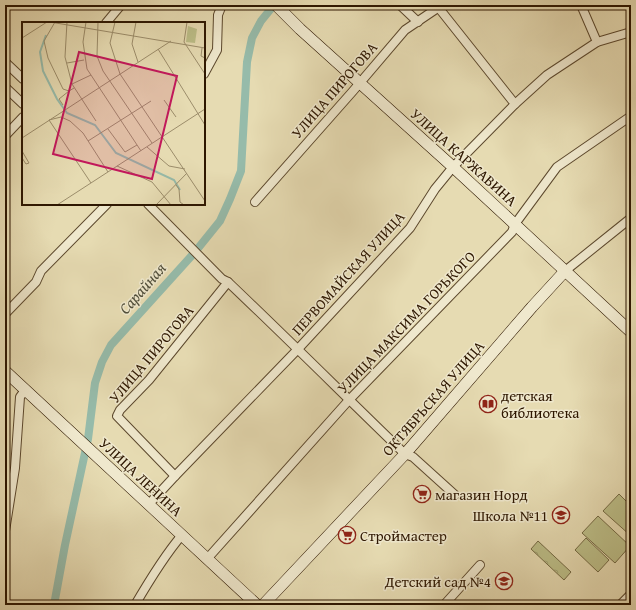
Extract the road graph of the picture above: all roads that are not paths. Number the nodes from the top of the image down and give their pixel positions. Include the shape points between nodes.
1 (121, 5) edge
2 (222, 5) edge
3 (276, 5) edge
4 (400, 5) edge
5 (581, 5) edge
6 (440, 6) edge
7 (107, 22) edge
8 (418, 22) junction
9 (631, 32) edge
10 (597, 42) junction
11 (5, 62) edge
12 (205, 72) edge
13 (22, 78) edge
14 (360, 83) junction
15 (5, 87) edge
16 (22, 103) edge
17 (516, 104) junction
18 (631, 116) edge
19 (22, 118) edge
20 (8, 133) edge
21 (453, 167) junction
22 (255, 202) dead end
23 (106, 205) edge
24 (149, 205) edge
25 (631, 218) edge
26 (515, 224) junction
27 (565, 271) junction
28 (225, 281) junction
29 (5, 314) edge
30 (631, 332) edge
31 (298, 349) junction
32 (5, 371) edge
33 (25, 390) junction
34 (349, 400) junction
35 (405, 454) junction
36 (175, 476) junction
37 (455, 495) dead end
38 (149, 504) junction
39 (5, 531) edge
40 (182, 535) junction
41 (207, 559) junction
42 (480, 565) dead end
43 (631, 594) edge
44 (135, 605) edge
45 (257, 605) edge
46 (263, 605) edge
47 (444, 605) edge
48 (620, 605) edge

1 - 7 street
2 - 12 street via 218,15 217,50
3 - 14 street, УЛИЦА КАРЖАВИНА
4 - 8 street
5 - 10 street
6 - 8 street, УЛИЦА ПИРОГОВА
6 - 17 street
8 - 14 street, УЛИЦА ПИРОГОВА via 405,30
9 - 10 street, ПЕРВОМАЙСКАЯ УЛИЦА
10 - 17 street, ПЕРВОМАЙСКАЯ УЛИЦА via 547,76
11 - 13 street
14 - 21 street, УЛИЦА КАРЖАВИНА
14 - 22 street, УЛИЦА ПИРОГОВА
15 - 16 street
17 - 21 street, ПЕРВОМАЙСКАЯ УЛИЦА
18 - 26 street, УЛИЦА МАКСИМА ГОРЬКОГО via 557,167
19 - 20 street
21 - 26 street, УЛИЦА КАРЖАВИНА
21 - 31 street, ПЕРВОМАЙСКАЯ УЛИЦА via 435,189 410,228
23 - 29 street via 41,271 36,282
24 - 28 street
25 - 27 street, ОКТЯБРЬСКАЯ УЛИЦА
26 - 27 street, УЛИЦА КАРЖАВИНА
26 - 34 street, УЛИЦА МАКСИМА ГОРЬКОГО via 512,232
27 - 30 street, УЛИЦА КАРЖАВИНА
27 - 35 street, ОКТЯБРЬСКАЯ УЛИЦА
28 - 31 street
28 - 36 street, УЛИЦА ПИРОГОВА via 117,416
31 - 34 street
31 - 36 street, ПЕРВОМАЙСКАЯ УЛИЦА
32 - 33 street, УЛИЦА ЛЕНИНА
33 - 38 street, УЛИЦА ЛЕНИНА
33 - 39 street via 20,397 15,468
34 - 35 street
34 - 41 street, УЛИЦА МАКСИМА ГОРЬКОГО
35 - 37 street via 412,457
35 - 46 street, ОКТЯБРЬСКАЯ УЛИЦА
36 - 38 street, ПЕРВОМАЙСКАЯ УЛИЦА
38 - 40 street, УЛИЦА ЛЕНИНА
40 - 41 street, УЛИЦА ЛЕНИНА
40 - 44 street
41 - 45 street, УЛИЦА ЛЕНИНА
42 - 47 street
43 - 48 street

